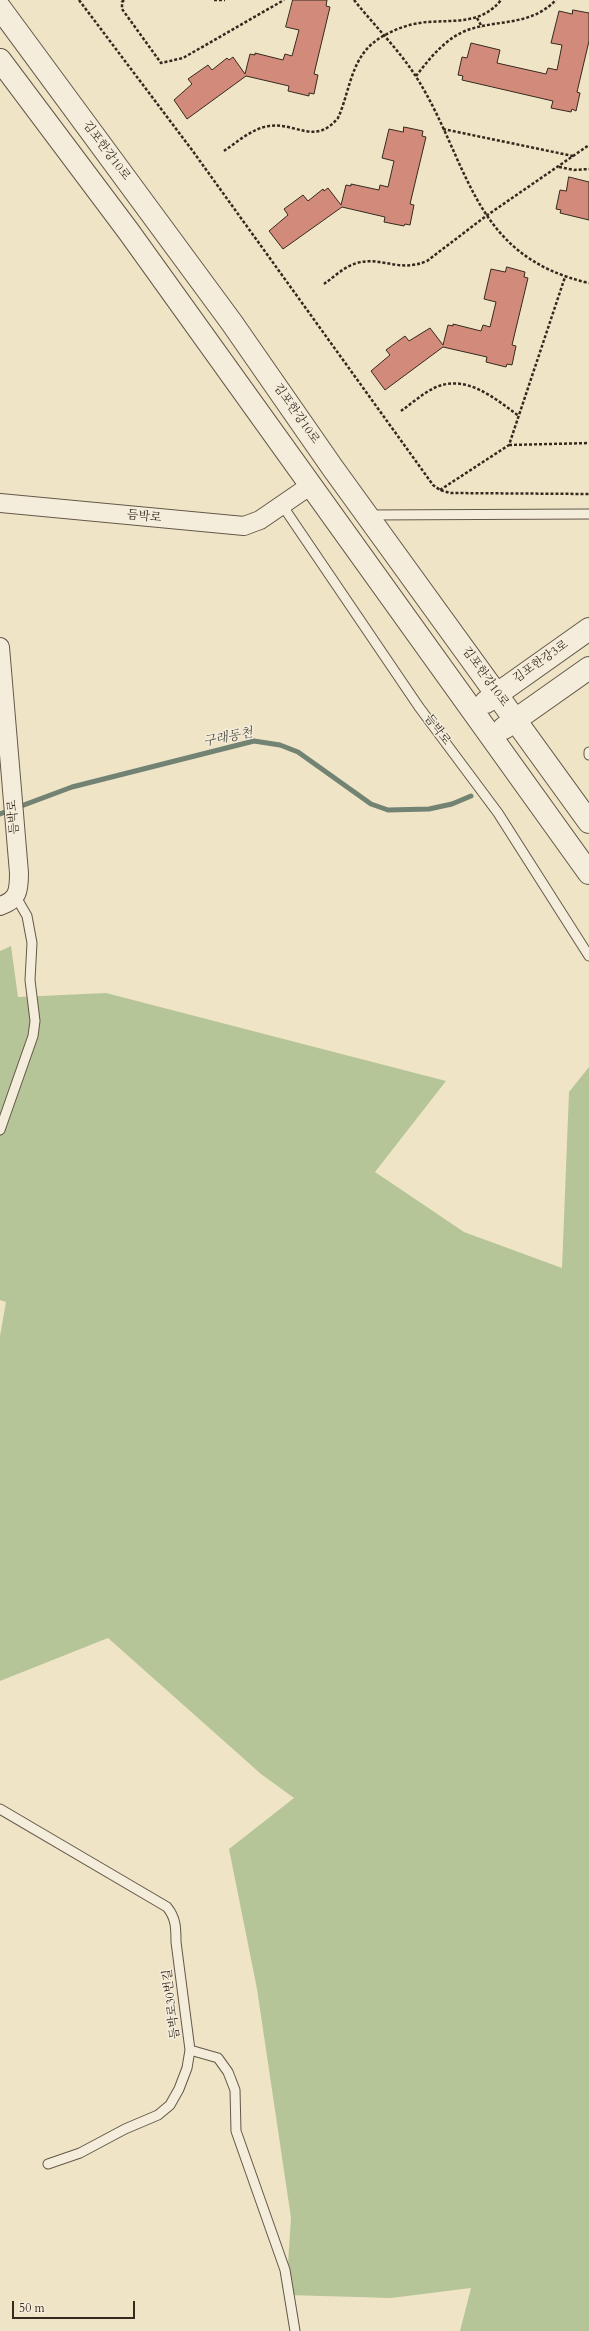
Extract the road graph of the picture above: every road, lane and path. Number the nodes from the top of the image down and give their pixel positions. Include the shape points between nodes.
1 (79, 0) edge
2 (124, 0) edge
3 (214, 0) edge
4 (225, 0) edge
5 (284, 0) edge
6 (354, 0) edge
7 (501, 0) edge
8 (556, 0) edge
9 (0, 8) edge
10 (476, 18) junction
11 (482, 27) junction
12 (382, 36) junction
13 (0, 60) edge
14 (416, 76) junction
15 (442, 129) junction
16 (589, 145) edge
17 (224, 151) dead end
18 (574, 156) junction
19 (558, 167) junction
20 (589, 169) edge
21 (486, 216) junction
22 (566, 277) junction
23 (589, 283) edge
24 (324, 284) dead end
25 (400, 411) dead end
26 (519, 416) junction
27 (589, 442) edge
28 (509, 445) junction
29 (311, 485) junction
30 (440, 490) junction
31 (589, 494) edge
32 (0, 503) edge
33 (282, 505) junction
34 (589, 514) edge
35 (367, 515) junction
36 (589, 629) edge
37 (0, 647) edge
38 (589, 668) edge
39 (497, 693) junction
40 (474, 711) junction
41 (516, 720) junction
42 (492, 736) junction
43 (589, 822) edge
44 (589, 873) edge
45 (16, 897) junction
46 (0, 906) edge
47 (589, 956) edge
48 (0, 1130) edge
49 (0, 1809) edge
50 (190, 2050) junction
51 (48, 2164) dead end
52 (295, 2331) edge

1 - 30 path via 192,150 433,485
2 - 5 path via 122,9 161,63 183,58
3 - 4 path
6 - 12 path
7 - 10 path via 488,12
8 - 11 path via 535,15
9 - 35 street, 김포한강10로 via 232,323
10 - 11 path
10 - 12 path via 462,22 417,23
11 - 14 path via 456,35 430,58
12 - 14 path
12 - 17 path via 366,49 358,62 343,106 332,125 324,130 312,132 271,126 261,128
13 - 29 street
14 - 15 path
15 - 18 path
15 - 21 path
16 - 18 path
18 - 19 path
19 - 20 path
19 - 21 path
21 - 22 path via 517,249
21 - 24 path via 427,261 416,266 402,267 367,261 358,263
22 - 23 path
22 - 26 path
25 - 26 path via 433,388 460,383 485,392
26 - 28 path
27 - 28 path
28 - 30 path
29 - 33 street, 듬박로
29 - 40 street
30 - 31 path via 450,493
32 - 33 street, 듬박로 via 244,526 260,520
33 - 47 lane, 듬박로 via 419,707 498,813
34 - 35 lane
35 - 39 street, 김포한강10로
36 - 39 street, 김포한강3로
37 - 45 street, 듬박로 via 19,873
38 - 41 street
39 - 40 street, 김포한강3로
39 - 41 street, 김포한강10로
40 - 42 street
41 - 42 street
41 - 43 street, 김포한강10로
42 - 44 street
45 - 46 street via 10,903
45 - 48 lane via 27,916 32,943 30,980 35,1021 33,1036
49 - 50 lane, 듬박로30번길 via 167,1907 173,1914
50 - 51 lane via 179,2089 170,2105 158,2115 80,2153
50 - 52 lane, 듬박로30번길 via 218,2058 228,2072 235,2090 236,2131 285,2270

